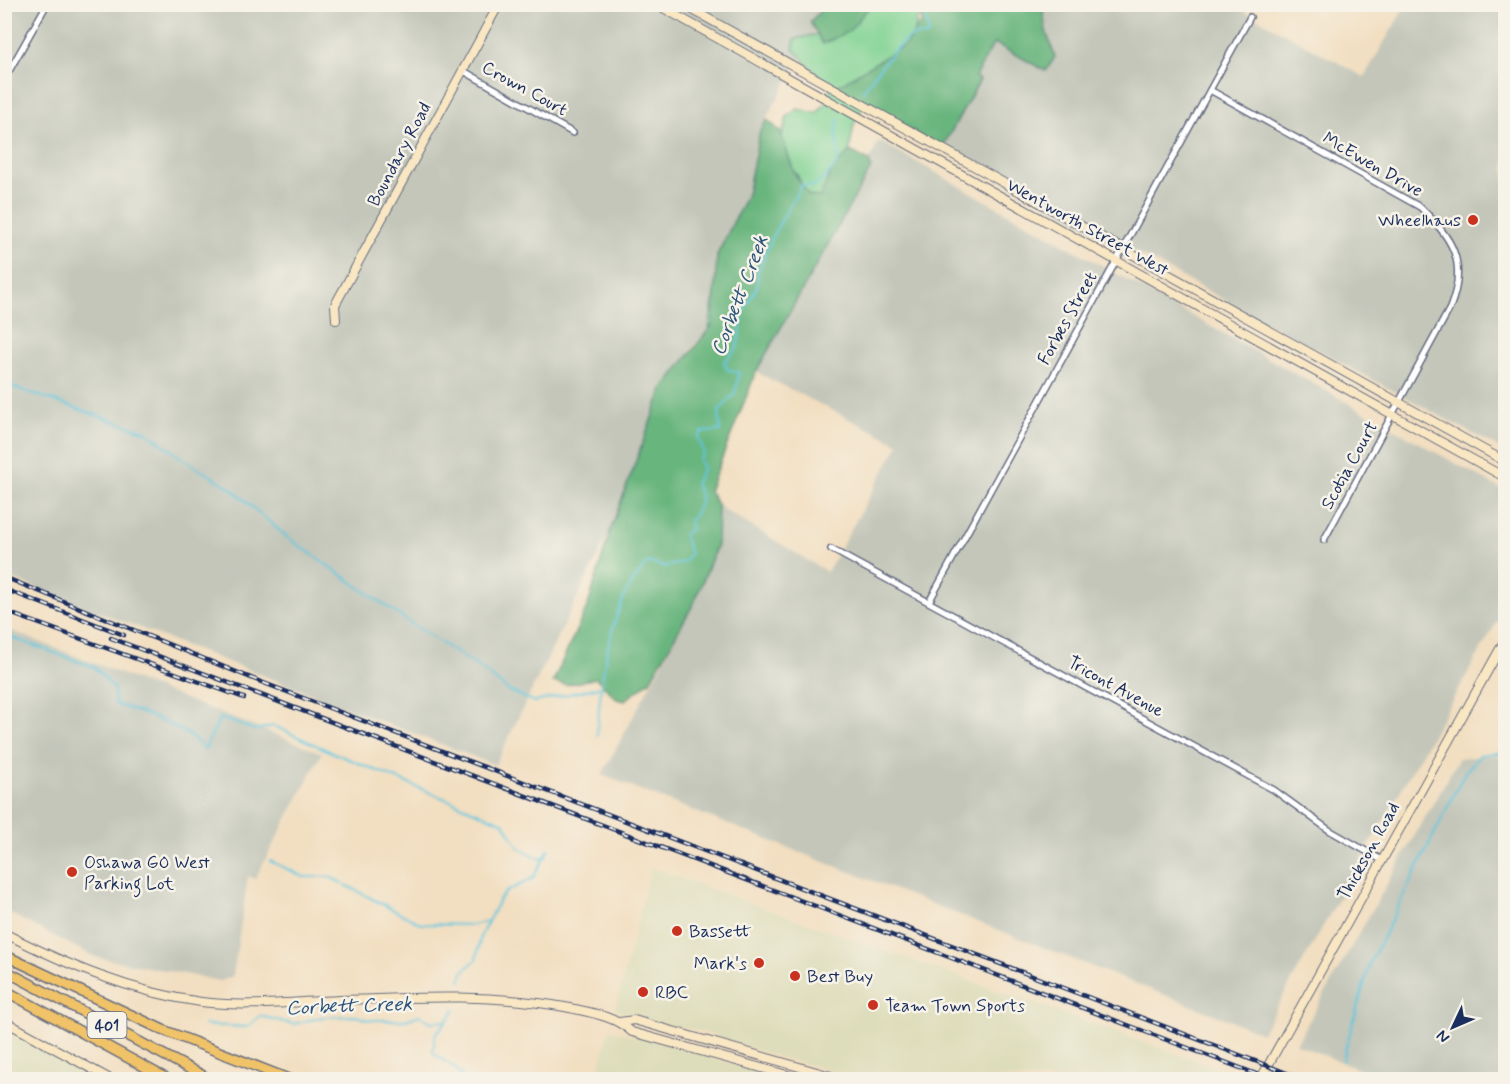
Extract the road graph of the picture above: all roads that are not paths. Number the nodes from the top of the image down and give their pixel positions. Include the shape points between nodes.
1 (47, 4) edge
2 (499, 4) edge
3 (656, 4) edge
4 (682, 4) edge
5 (1250, 17) dead end
6 (462, 70) junction
7 (4, 80) edge
8 (1210, 90) junction
9 (573, 133) dead end
10 (1122, 248) junction
11 (1116, 260) junction
12 (336, 320) dead end
13 (1400, 404) junction
14 (1394, 415) junction
15 (1506, 462) edge
16 (1506, 477) edge
17 (1324, 540) dead end
18 (831, 549) dead end
19 (928, 602) junction
20 (1506, 638) edge
21 (1380, 859) junction
22 (4, 933) edge
23 (4, 956) edge
24 (4, 970) edge
25 (4, 990) edge
26 (4, 1021) edge
27 (620, 1022) junction
28 (183, 1065) junction
29 (112, 1080) edge
30 (169, 1080) edge
31 (211, 1080) edge
32 (218, 1080) edge
33 (291, 1080) edge
34 (805, 1080) edge
35 (845, 1080) edge
36 (1260, 1080) edge

1 - 7 street
2 - 6 main road, Boundary Road
3 - 11 main road, Wentworth Street West
4 - 10 main road, Wentworth Street West
5 - 8 street, Forbes Street
6 - 9 street, Crown Court
6 - 12 main road, Boundary Road via 335,305
8 - 10 street, Forbes Street
8 - 13 street, McEwen Drive via 1420,207 1451,243 1459,275 1456,294
10 - 11 street, Forbes Street
10 - 13 main road, Wentworth Street West
11 - 14 main road, Wentworth Street West
11 - 19 street, Forbes Street
13 - 14 street, Scotia Court
13 - 15 main road, Wentworth Street West
14 - 16 main road, Wentworth Street West
14 - 17 street, Scotia Court
18 - 19 street, Tricont Avenue
19 - 21 street, Tricont Avenue via 1275,790 1329,830
20 - 21 main road, Thickson Road
21 - 36 main road, Thickson Road
22 - 27 main road via 98,976 203,1002 255,1004 447,997 550,1005
23 - 33 highway via 107,1006
24 - 28 highway, 401
25 - 30 highway, 401
26 - 29 main road
27 - 34 main road via 632,1032
27 - 35 main road via 634,1020
28 - 31 highway, 401
28 - 32 highway

